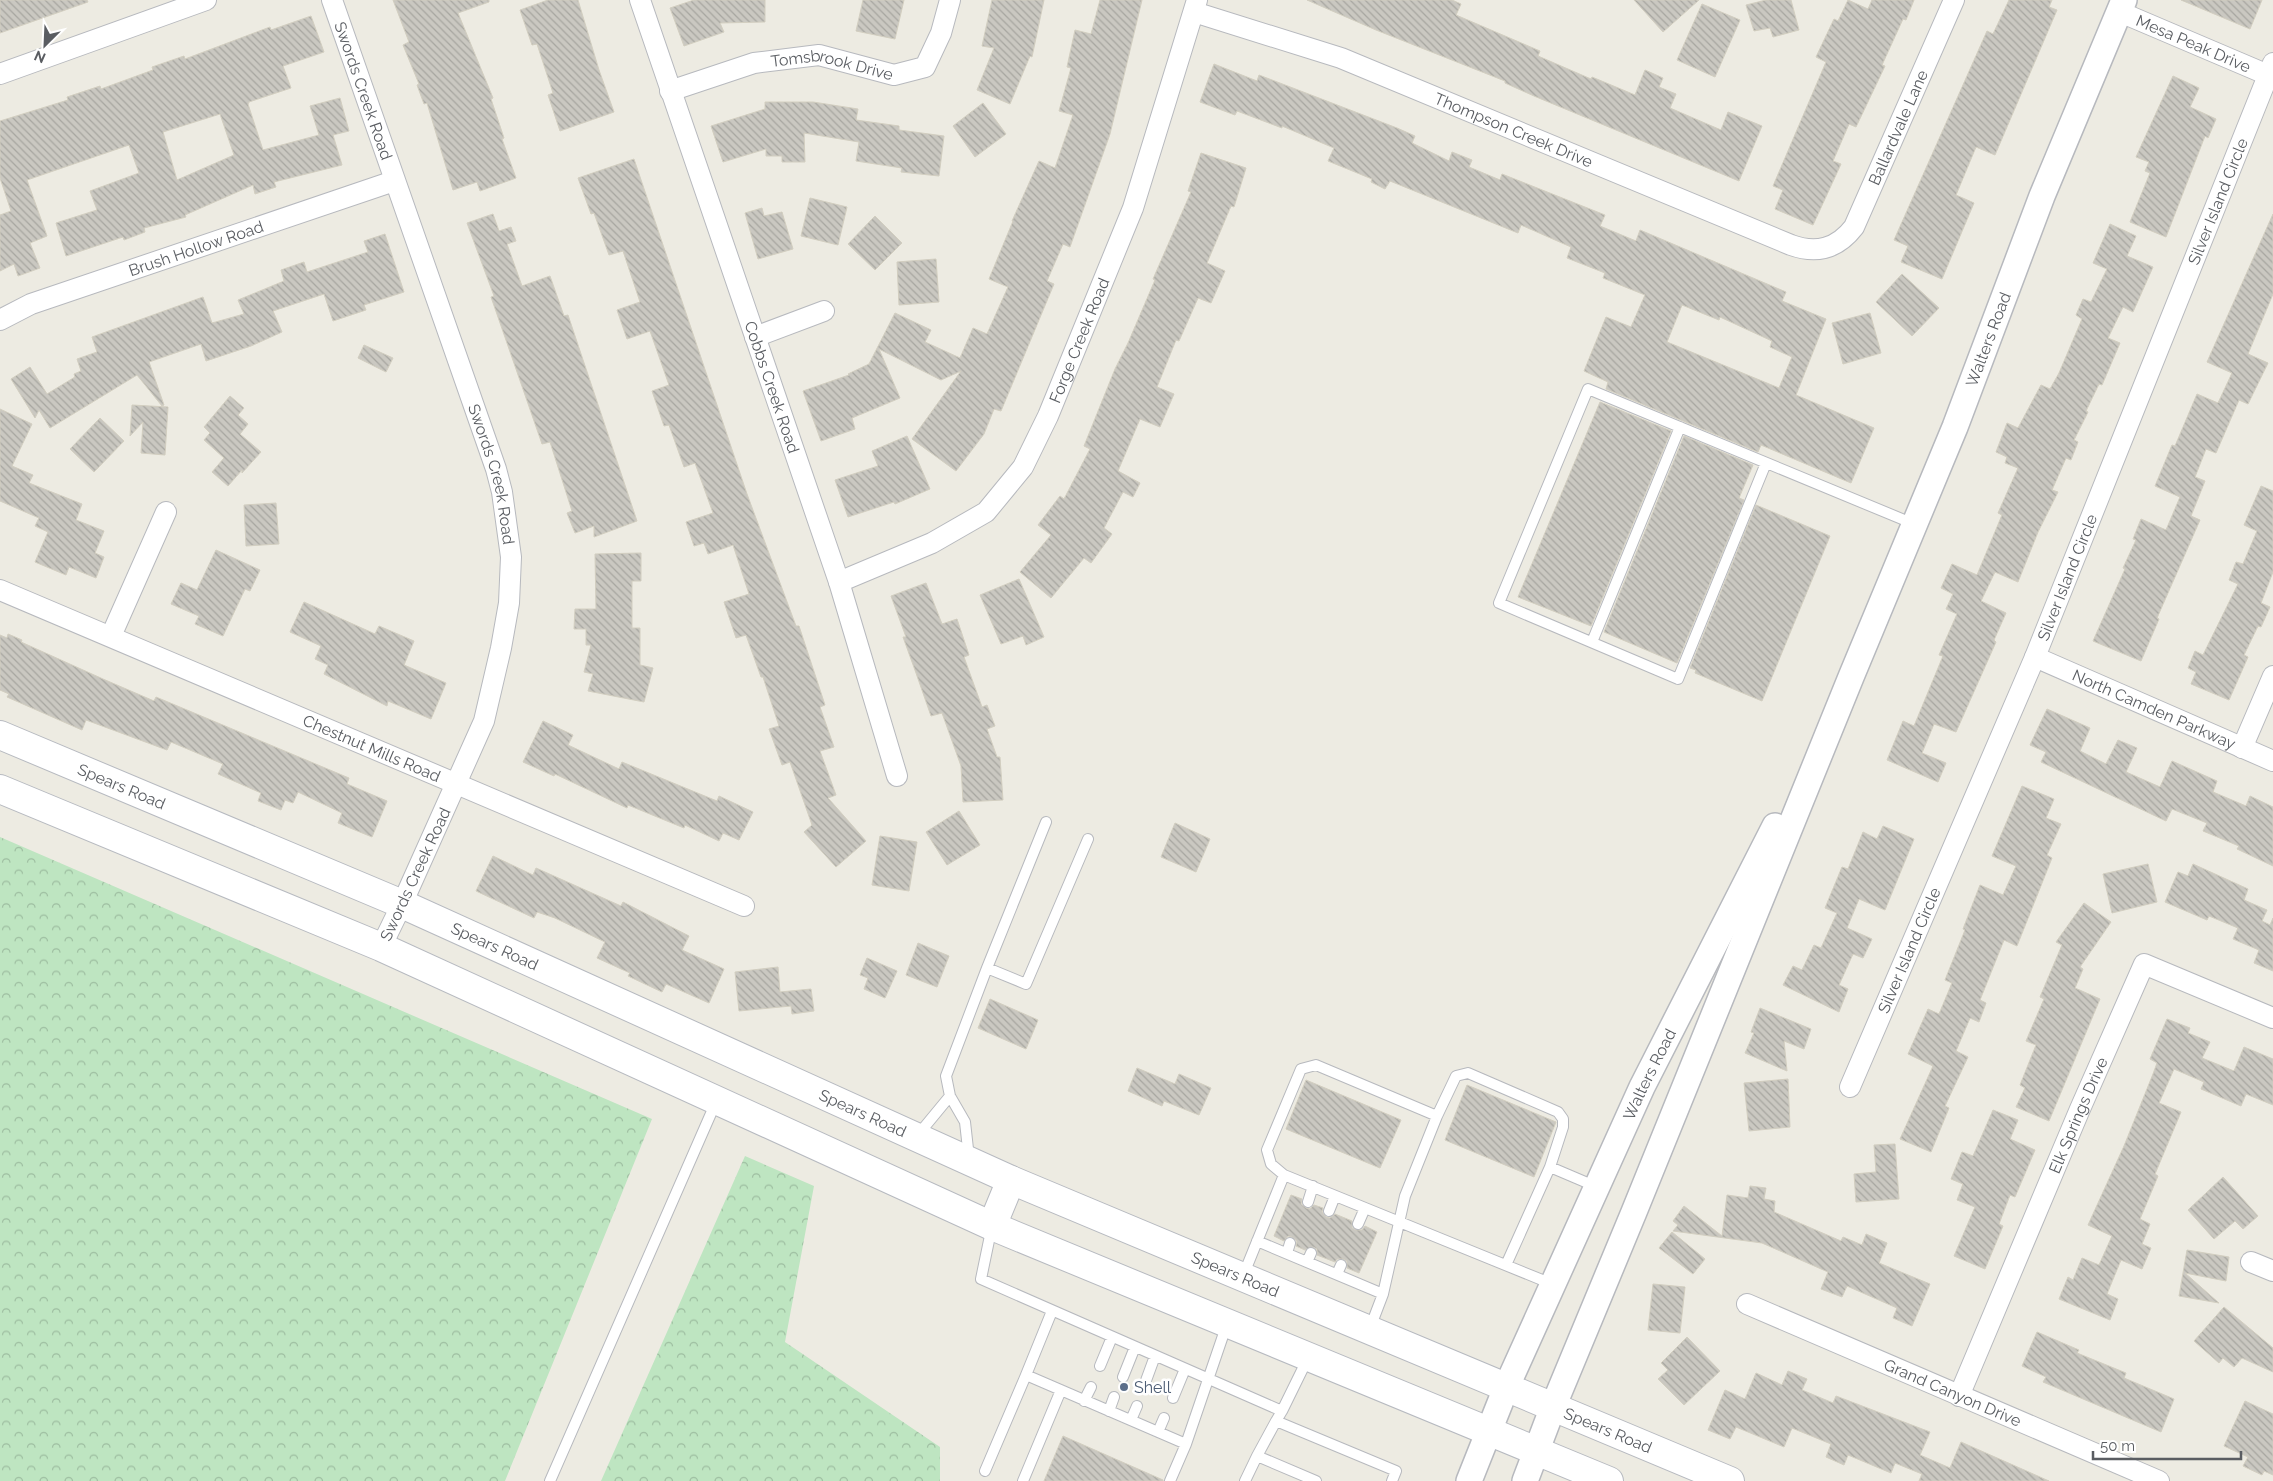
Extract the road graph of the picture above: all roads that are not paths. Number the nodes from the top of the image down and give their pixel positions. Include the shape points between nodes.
1 (206, 0) edge
2 (332, 0) edge
3 (640, 0) edge
4 (950, 0) edge
5 (1954, 0) edge
6 (1195, 6) edge
7 (2122, 6) edge
8 (2270, 69) edge
9 (0, 74) edge
10 (670, 91) junction
11 (394, 181) junction
12 (1831, 247) joint
13 (824, 311) dead end
14 (0, 320) edge
15 (755, 337) junction
16 (1680, 427) junction
17 (1766, 463) junction
18 (166, 512) dead end
19 (1914, 524) junction
20 (839, 582) junction
21 (0, 590) edge
22 (111, 636) junction
23 (1592, 642) junction
24 (2035, 657) junction
25 (2273, 676) edge
26 (1851, 677) junction
27 (0, 735) edge
28 (2242, 748) junction
29 (2273, 761) edge
30 (897, 776) dead end
31 (457, 784) junction
32 (0, 789) edge
33 (1046, 822) dead end
34 (1088, 839) dead end
35 (402, 904) junction
36 (744, 906) dead end
37 (381, 947) junction
38 (987, 968) junction
39 (2273, 1018) edge
40 (1850, 1087) dead end
41 (950, 1096) junction
42 (716, 1101) junction
43 (1437, 1116) junction
44 (916, 1138) junction
45 (970, 1162) junction
46 (1550, 1167) junction
47 (1284, 1176) junction
48 (1011, 1180) junction
49 (1313, 1186) junction
50 (1597, 1187) junction
51 (1335, 1196) junction
52 (1308, 1202) dead end
53 (1365, 1208) junction
54 (1329, 1211) dead end
55 (1400, 1222) junction
56 (1358, 1224) dead end
57 (992, 1226) junction
58 (1257, 1240) junction
59 (2251, 1262) dead end
60 (1506, 1265) junction
61 (2273, 1271) edge
62 (1243, 1277) junction
63 (1553, 1285) junction
64 (1383, 1294) junction
65 (1747, 1304) dead end
66 (1052, 1311) junction
67 (1228, 1324) junction
68 (1369, 1330) junction
69 (1112, 1337) junction
70 (1135, 1347) junction
71 (1155, 1356) junction
72 (1308, 1358) junction
73 (1100, 1366) dead end
74 (1185, 1369) junction
75 (1026, 1375) junction
76 (1123, 1377) dead end
77 (1209, 1379) junction
78 (1144, 1386) dead end
79 (1091, 1387) dead end
80 (1506, 1388) junction
81 (1061, 1390) junction
82 (1960, 1396) junction
83 (1114, 1397) dead end
84 (1173, 1398) dead end
85 (1084, 1401) junction
86 (1136, 1406) dead end
87 (1553, 1407) junction
88 (1109, 1411) junction
89 (1282, 1411) junction
90 (1164, 1418) dead end
91 (1130, 1420) junction
92 (1276, 1421) junction
93 (1489, 1430) junction
94 (1158, 1432) junction
95 (1186, 1444) junction
96 (1536, 1450) junction
97 (1257, 1456) junction
98 (985, 1471) dead end
99 (550, 1481) edge
100 (1023, 1481) edge
101 (1170, 1481) edge
102 (1245, 1481) edge
103 (1316, 1481) edge
104 (1392, 1481) edge
105 (1469, 1481) edge
106 (1525, 1481) edge
107 (1609, 1481) edge
108 (1730, 1481) edge
109 (2158, 1481) edge

1 - 9 street
2 - 11 street, Swords Creek Road
3 - 10 street, Cobbs Creek Road
4 - 10 street, Tomsbrook Drive via 925,67 894,75 819,56 754,64
5 - 12 street, Ballardvale Lane via 1854,227
6 - 12 street, Thompson Creek Drive via 1341,58 1800,248 1821,250
6 - 20 street, Forge Creek Road via 1133,208 1048,416 1023,467 986,512 932,543
7 - 8 street, Mesa Peak Drive
7 - 19 street, Walters Road via 2042,196 1955,427
8 - 24 street, Silver Island Circle
10 - 15 street, Cobbs Creek Road
11 - 14 street, Brush Hollow Road via 31,304
11 - 31 street, Swords Creek Road via 496,469 510,535 511,580 502,648 484,721
13 - 15 street
15 - 20 street, Cobbs Creek Road
16 - 17 lane
16 - 23 lane
16 - 23 lane via 1588,389 1499,603
17 - 19 lane
17 - 23 lane via 1678,679
18 - 22 street
19 - 26 street, Walters Road
20 - 30 street, Cobbs Creek Road
21 - 22 street, Chestnut Mills Road
22 - 31 street, Chestnut Mills Road
24 - 28 street, North Camden Parkway
24 - 40 street, Silver Island Circle
25 - 28 street
26 - 50 street, Walters Road via 1642,1087
26 - 87 street, Walters Road
27 - 35 main road, Spears Road
28 - 29 street, North Camden Parkway
31 - 35 street, Swords Creek Road
31 - 36 street, Chestnut Mills Road
32 - 37 main road
33 - 38 lane
34 - 38 lane via 1026,984
35 - 37 street, Swords Creek Road
35 - 44 main road, Spears Road
37 - 42 main road
38 - 41 lane via 946,1076
39 - 82 street, Elk Springs Drive via 2144,964
41 - 44 lane
41 - 45 lane via 965,1122
42 - 57 main road
42 - 99 lane
43 - 46 lane via 1456,1076 1468,1073 1558,1112 1563,1119 1563,1127
43 - 47 lane via 1316,1065 1302,1069 1267,1150 1271,1164
43 - 55 lane via 1405,1196
44 - 45 main road, Spears Road
45 - 48 main road, Spears Road
46 - 50 lane
46 - 60 lane
47 - 49 lane
47 - 58 lane
48 - 57 main road
48 - 62 main road, Spears Road
49 - 51 lane
49 - 52 lane
50 - 63 street, Walters Road
51 - 53 lane
51 - 54 lane
53 - 55 lane
53 - 56 lane
55 - 60 lane
55 - 64 lane
57 - 66 lane via 981,1279
57 - 67 main road
58 - 62 lane
58 - 64 lane via 1289,1248
59 - 61 street
60 - 63 lane
62 - 68 main road, Spears Road
63 - 80 street, Walters Road
64 - 68 lane
65 - 82 street, Grand Canyon Drive
66 - 69 lane
66 - 75 lane
67 - 72 main road
67 - 77 lane
68 - 80 main road, Spears Road
69 - 70 lane
69 - 73 lane
70 - 71 lane
70 - 76 lane
71 - 74 lane
71 - 78 lane
72 - 89 lane
72 - 93 main road
74 - 77 lane
74 - 84 lane
75 - 81 lane
75 - 98 lane
77 - 89 lane
77 - 95 lane
79 - 85 lane
80 - 87 main road, Spears Road
80 - 93 street, Walters Road
81 - 85 lane
81 - 100 lane
82 - 109 street, Grand Canyon Drive
83 - 88 lane
85 - 88 lane
86 - 91 lane
87 - 96 street, Walters Road
87 - 108 main road, Spears Road
88 - 91 lane
89 - 92 lane
90 - 94 lane
91 - 94 lane
92 - 97 lane
92 - 104 lane via 1396,1471
93 - 96 main road
93 - 105 street, Walters Road
94 - 95 lane
95 - 101 lane
96 - 106 street, Walters Road
96 - 107 main road
97 - 102 lane
97 - 103 lane

